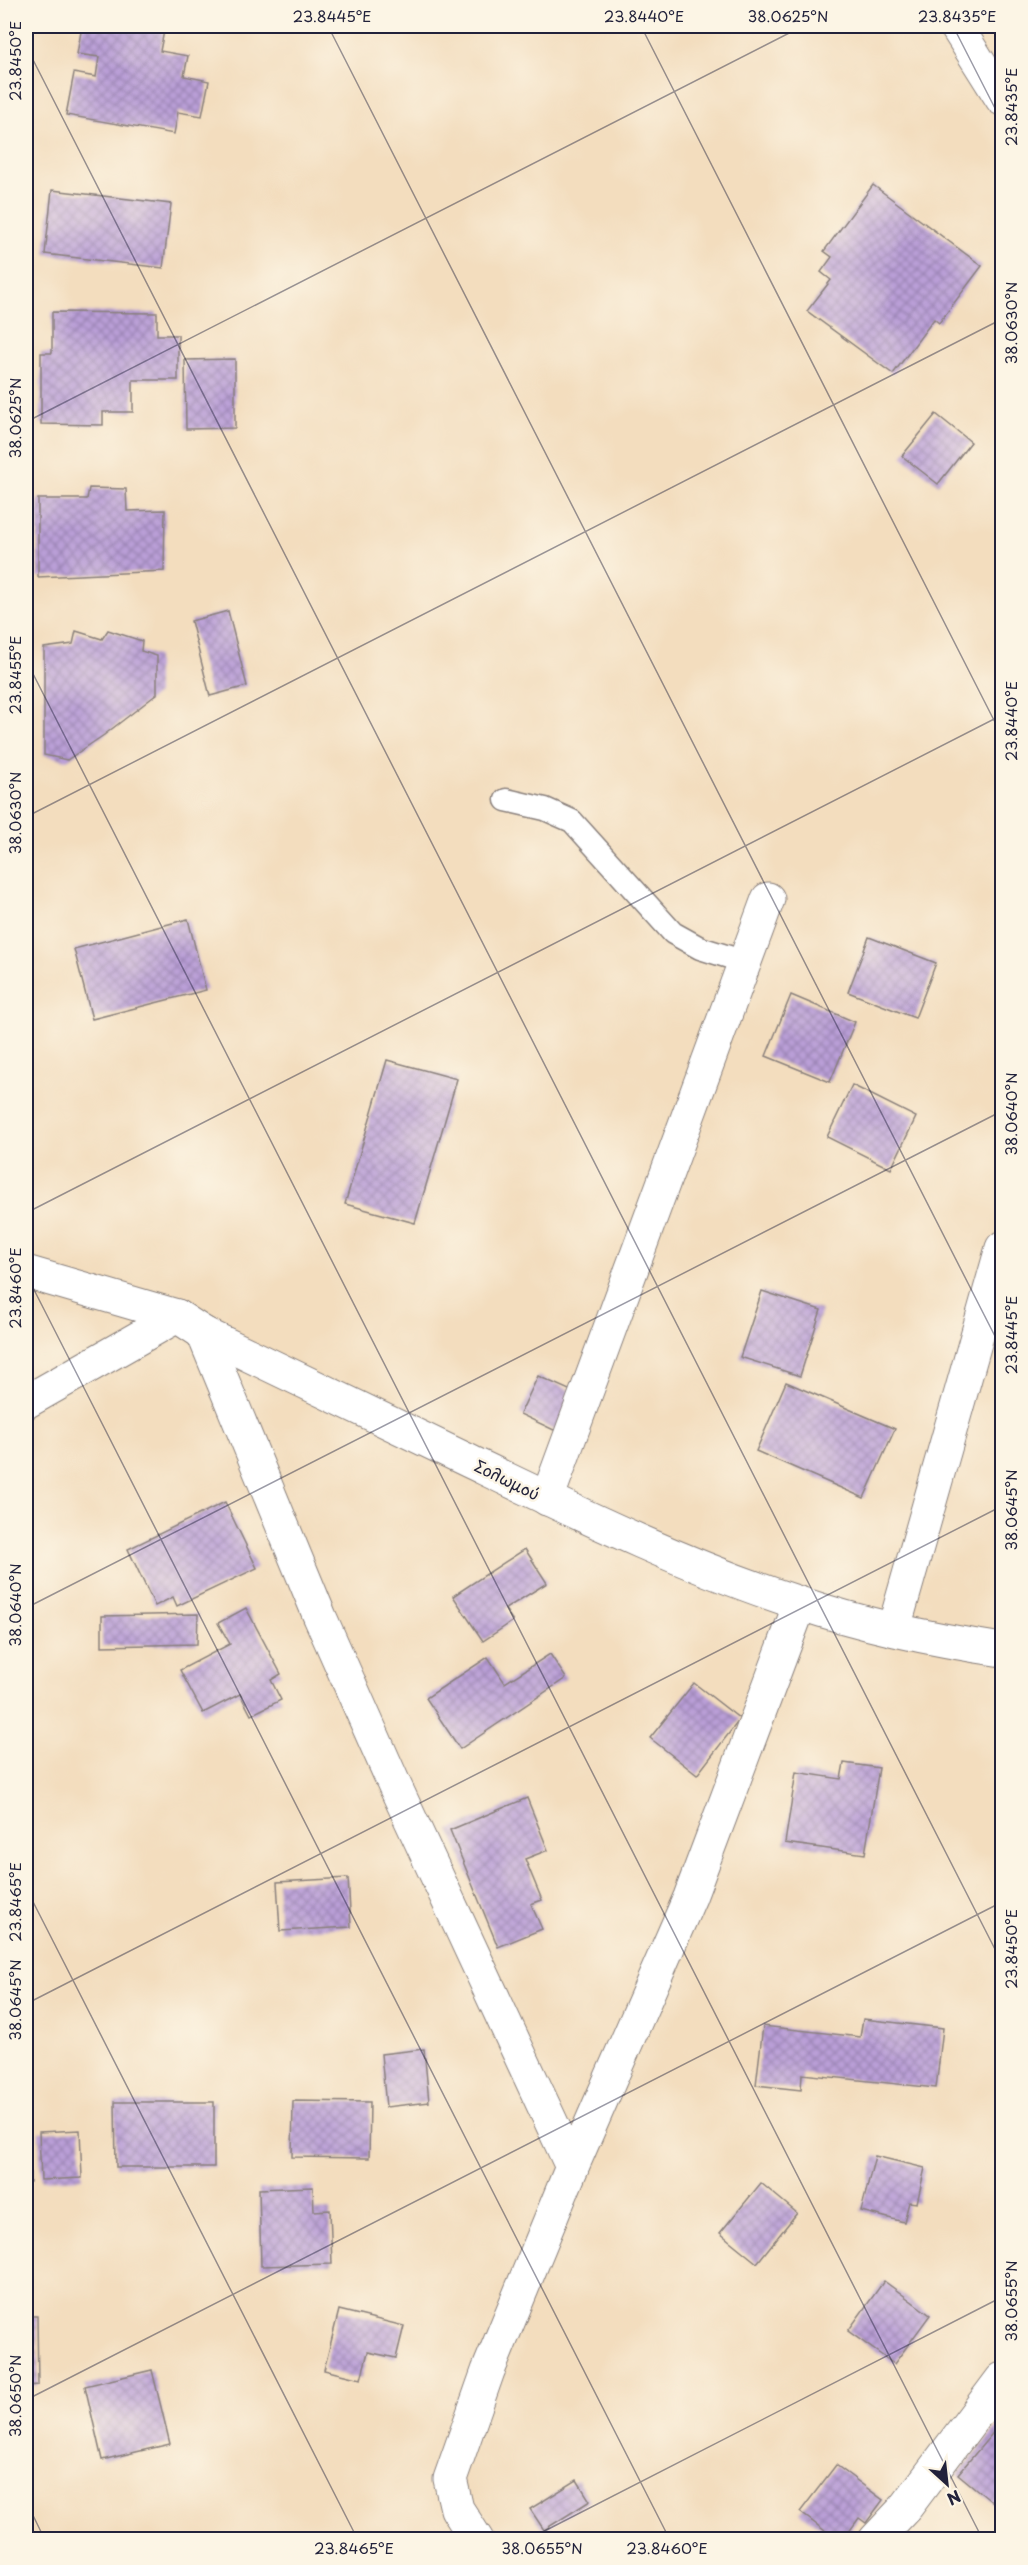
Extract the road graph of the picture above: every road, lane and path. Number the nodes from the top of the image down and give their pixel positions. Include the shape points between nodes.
1 (956, 26) edge
2 (1002, 99) edge
3 (506, 800) dead end
4 (768, 899) dead end
5 (745, 962) junction
6 (1002, 1248) edge
7 (26, 1272) edge
8 (190, 1324) junction
9 (26, 1402) edge
10 (547, 1499) junction
11 (800, 1604) junction
12 (894, 1628) junction
13 (1002, 1650) edge
14 (572, 2167) junction
15 (1002, 2379) edge
16 (477, 2540) edge
17 (875, 2540) edge

1 - 2 street
3 - 5 lane via 545,809 572,821 673,933 699,948
4 - 5 street
5 - 10 street
6 - 12 street
7 - 8 street, Σολωμού
8 - 9 street
8 - 10 street, Σολωμού
8 - 14 street via 395,1786
10 - 11 street, Σολωμού via 669,1554
11 - 12 street, Σολωμού
11 - 14 street via 690,1897
12 - 13 street, Σολωμού
14 - 16 street via 488,2371 450,2479 457,2509
15 - 17 street via 906,2507

